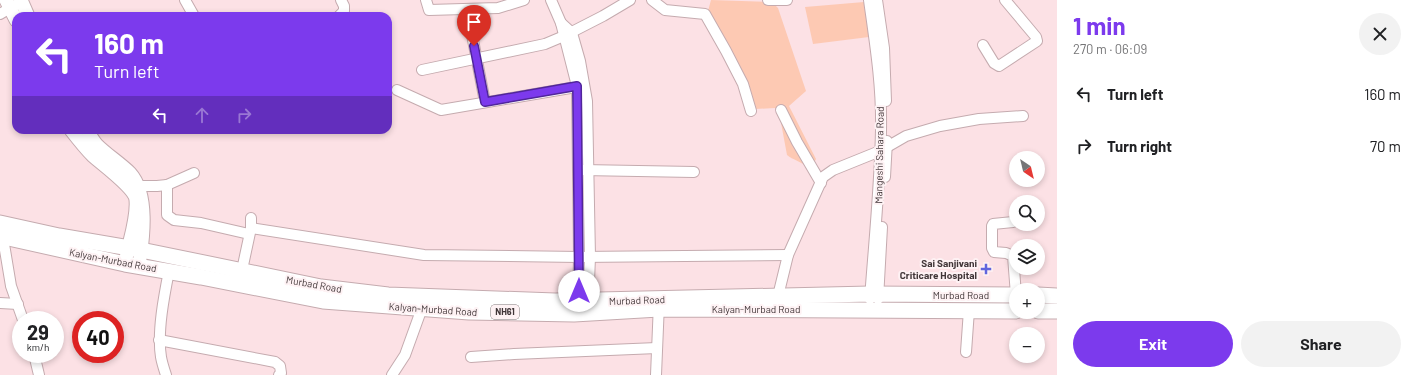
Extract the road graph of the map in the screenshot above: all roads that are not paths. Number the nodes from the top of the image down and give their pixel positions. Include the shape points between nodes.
1 (185, 0) edge
2 (341, 0) edge
3 (426, 0) edge
4 (524, 0) edge
5 (551, 0) edge
6 (630, 0) edge
7 (652, 0) edge
8 (768, 0) edge
9 (787, 0) edge
10 (869, 0) edge
11 (877, 0) edge
12 (1005, 0) edge
13 (12, 5) edge
14 (467, 9) junction
15 (22, 12) edge
16 (192, 12) edge
17 (343, 12) edge
18 (568, 35) junction
19 (983, 45) dead end
20 (476, 59) junction
21 (422, 70) dead end
22 (580, 86) junction
23 (396, 90) dead end
24 (485, 102) junction
25 (781, 110) dead end
26 (751, 111) dead end
27 (1023, 116) dead end
28 (74, 134) edge
29 (90, 134) edge
30 (883, 148) junction
31 (107, 161) junction
32 (578, 170) junction
33 (589, 170) junction
34 (694, 172) dead end
35 (194, 173) dead end
36 (821, 183) junction
37 (167, 185) junction
38 (138, 186) junction
39 (1009, 222) edge
40 (250, 227) junction
41 (1, 230) edge
42 (134, 249) junction
43 (788, 256) junction
44 (579, 257) junction
45 (590, 257) junction
46 (132, 265) junction
47 (242, 270) junction
48 (169, 271) junction
49 (1015, 283) edge
50 (874, 294) junction
51 (1009, 295) edge
52 (778, 296) junction
53 (1045, 296) edge
54 (1057, 296) edge
55 (422, 302) junction
56 (0, 304) edge
57 (18, 304) junction
58 (659, 304) junction
59 (583, 307) junction
60 (874, 310) junction
61 (969, 310) junction
62 (1009, 310) edge
63 (20, 311) edge
64 (1045, 311) edge
65 (1057, 311) edge
66 (160, 340) junction
67 (657, 348) junction
68 (966, 352) dead end
69 (471, 357) dead end
70 (36, 363) edge
71 (39, 375) edge
72 (166, 375) edge
73 (279, 375) edge
74 (392, 375) edge
75 (656, 375) edge

1 - 16 street
2 - 17 street
3 - 14 street via 429,10
4 - 14 street via 498,8
5 - 18 street
6 - 18 street
7 - 26 street via 665,10 705,14 743,84
8 - 9 street
10 - 30 street, Mangeshi Sahara Road via 878,71
11 - 30 street, Mangeshi Sahara Road via 886,68
12 - 19 street via 1037,41 999,66 994,63
13 - 15 main road
14 - 20 street
18 - 20 street via 545,44
18 - 22 street
20 - 21 street
20 - 24 street
22 - 24 street
22 - 32 street
22 - 33 street via 587,101
23 - 24 street via 441,110
25 - 36 street
27 - 30 street via 979,119 940,126 906,136
28 - 31 main road via 89,151
29 - 31 main road
30 - 36 street via 833,170
30 - 50 street, Mangeshi Sahara Road via 876,224
31 - 38 main road via 130,174
31 - 42 main road via 136,198
32 - 33 street
32 - 44 street
33 - 34 street
33 - 45 street
35 - 37 street
36 - 43 street
37 - 38 street
37 - 40 street via 167,215 174,220
38 - 42 main road via 143,222
39 - 49 street via 993,224 992,248 994,252 1013,256
40 - 44 street via 424,255
40 - 47 street
41 - 42 highway, Murbad Road / NH61 via 59,236
41 - 46 highway, Kalyan-Murbad Road / NH61
41 - 57 street via 11,286
42 - 46 main road
42 - 47 highway, Murbad Road / NH61
43 - 45 street
43 - 52 street
44 - 45 street
44 - 59 street
45 - 59 street
46 - 48 highway, Kalyan-Murbad Road / NH61
47 - 55 highway, Murbad Road / NH61 via 321,287
48 - 55 highway, Kalyan-Murbad Road / NH61 via 323,301
48 - 66 street
50 - 51 highway, Murbad Road / NH61
50 - 52 highway, Murbad Road / NH61
50 - 60 street, Mangeshi Sahara Road
52 - 58 highway, Murbad Road / NH61
53 - 54 highway
55 - 59 highway, Kalyan-Murbad Road / NH61 via 469,312
55 - 74 street via 405,355
56 - 57 street
57 - 63 street
58 - 59 highway, Kalyan-Murbad Road / NH61
58 - 60 highway, Kalyan-Murbad Road / NH61
58 - 67 street
60 - 61 highway, Kalyan-Murbad Road / NH61
61 - 62 highway, Kalyan-Murbad Road / NH61
61 - 68 street
64 - 65 highway
66 - 72 street via 161,359
66 - 73 street via 275,362 280,366
67 - 69 street
67 - 75 street
70 - 71 street

